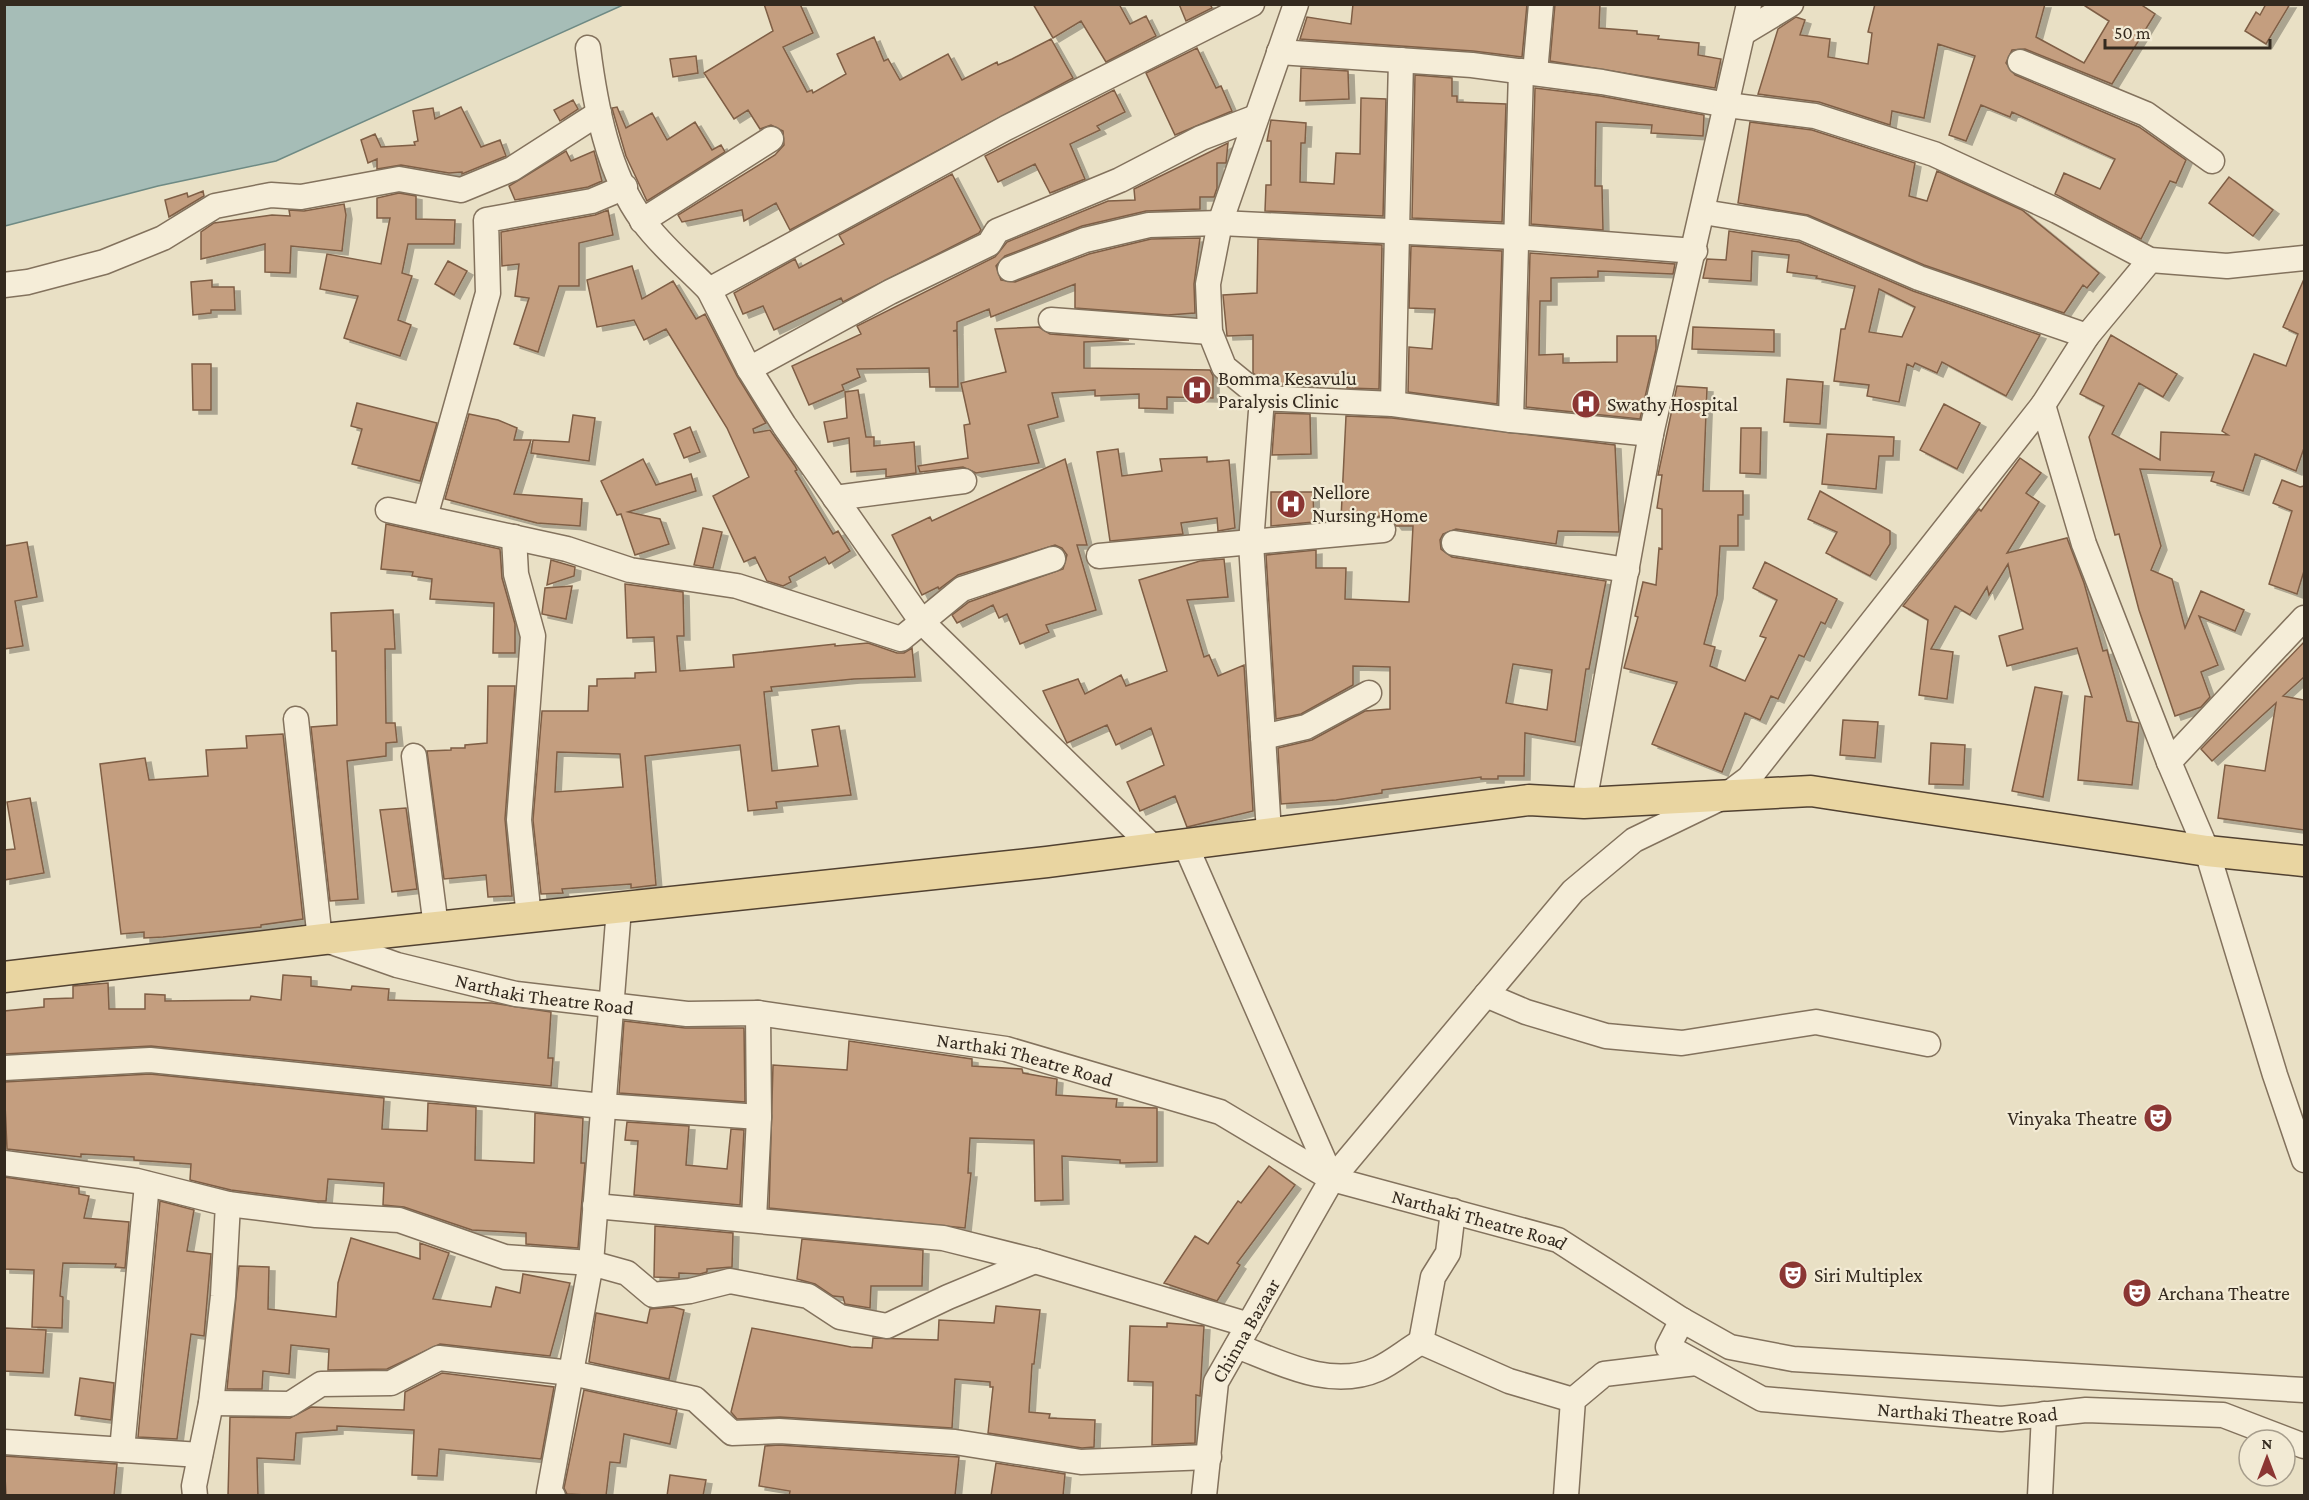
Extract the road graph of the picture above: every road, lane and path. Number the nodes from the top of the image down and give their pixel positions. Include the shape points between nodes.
1 (1252, 4) edge
2 (1296, 4) edge
3 (1541, 4) edge
4 (1749, 4) edge
5 (1791, 4) edge
6 (1743, 33) junction
7 (588, 48) dead end
8 (1279, 52) junction
9 (1401, 60) junction
10 (2020, 62) dead end
11 (1528, 72) junction
12 (1727, 105) junction
13 (599, 113) junction
14 (1256, 117) junction
15 (771, 140) dead end
16 (2212, 161) dead end
17 (625, 187) junction
18 (1703, 212) junction
19 (642, 221) junction
20 (1220, 223) junction
21 (1397, 232) junction
22 (1515, 237) junction
23 (1695, 251) junction
24 (2304, 258) edge
25 (2150, 260) junction
26 (1010, 269) dead end
27 (4, 285) edge
28 (709, 290) junction
29 (1052, 320) dead end
30 (1210, 332) junction
31 (2087, 336) junction
32 (749, 369) junction
33 (1262, 398) junction
34 (1393, 404) junction
35 (2043, 405) junction
36 (1511, 420) junction
37 (1651, 434) junction
38 (964, 481) dead end
39 (835, 498) junction
40 (388, 510) dead end
41 (425, 517) junction
42 (1383, 530) dead end
43 (514, 537) junction
44 (1251, 543) junction
45 (1454, 543) dead end
46 (1099, 556) dead end
47 (1053, 559) dead end
48 (1627, 570) junction
49 (2304, 618) edge
50 (922, 622) junction
51 (1369, 693) dead end
52 (296, 718) dead end
53 (1263, 737) junction
54 (414, 756) dead end
55 (2169, 762) junction
56 (1725, 796) junction
57 (1584, 803) junction
58 (1269, 833) junction
59 (1185, 844) junction
60 (1154, 848) junction
61 (2207, 851) junction
62 (2304, 861) edge
63 (619, 908) junction
64 (529, 918) junction
65 (436, 927) junction
66 (322, 940) junction
67 (4, 977) edge
68 (1486, 995) junction
69 (610, 1005) junction
70 (758, 1013) junction
71 (1928, 1044) dead end
72 (4, 1068) edge
73 (603, 1106) junction
74 (759, 1117) junction
75 (2304, 1160) edge
76 (4, 1163) edge
77 (1332, 1179) junction
78 (147, 1184) junction
79 (228, 1204) junction
80 (595, 1206) junction
81 (1453, 1211) junction
82 (754, 1219) junction
83 (1035, 1261) junction
84 (591, 1263) junction
85 (1682, 1320) junction
86 (1243, 1335) junction
87 (1421, 1342) junction
88 (1696, 1363) junction
89 (571, 1373) junction
90 (2304, 1390) edge
91 (1573, 1400) junction
92 (211, 1403) junction
93 (2044, 1414) junction
94 (4, 1442) edge
95 (2304, 1446) edge
96 (122, 1450) junction
97 (200, 1455) junction
98 (1209, 1457) junction
99 (195, 1496) edge
100 (553, 1496) edge
101 (1204, 1496) edge
102 (1566, 1496) edge
103 (2040, 1496) edge

1 - 28 street via 1006,128
2 - 8 street
3 - 11 street
4 - 6 street
5 - 6 street
6 - 12 street
7 - 13 street
8 - 9 street
8 - 14 street
9 - 11 street
9 - 21 street
10 - 16 street via 2146,114
11 - 12 street
11 - 22 street
12 - 18 street
12 - 25 street via 1815,116 1934,154 2057,211
13 - 17 street via 612,162
13 - 27 street via 512,170 462,190 399,179 312,196 271,195 215,206 163,237 104,262
14 - 20 street
14 - 32 street via 997,231 989,244 890,292
15 - 19 street
17 - 19 street
17 - 41 street via 592,201 486,220 488,293
18 - 23 street
18 - 31 street via 1803,228 1919,278
19 - 28 street
20 - 21 street
20 - 26 street via 1149,225 1117,232
20 - 30 street via 1208,284
21 - 22 street
21 - 34 street
22 - 23 street
22 - 36 street
23 - 37 street
24 - 25 street via 2227,266
25 - 31 street, Chinna Bazaar
28 - 32 street
29 - 30 street
30 - 33 street via 1224,367
31 - 35 street, Chinna Bazaar
32 - 39 street
33 - 34 street
33 - 44 street
34 - 36 street
35 - 55 street via 2084,544
35 - 56 street, Chinna Bazaar via 1749,778
36 - 37 street
37 - 48 street
38 - 39 street
39 - 50 street
40 - 41 street
41 - 43 street
42 - 44 street
43 - 50 street via 630,570 737,586 901,639
43 - 64 street via 516,574 534,636 519,819
44 - 46 street
44 - 53 street
45 - 48 street
47 - 50 street via 962,589
48 - 57 street
49 - 55 street
50 - 60 street
51 - 53 street via 1306,727
52 - 66 street
53 - 58 street
54 - 65 street
55 - 61 street
56 - 57 main road
56 - 61 main road via 1811,791
56 - 68 street, Chinna Bazaar via 1625,847 1573,891
57 - 58 main road via 1529,800
58 - 59 main road
59 - 60 main road
59 - 77 street
60 - 63 main road
61 - 62 main road
61 - 75 street
63 - 64 main road
63 - 69 street
64 - 65 main road
65 - 66 main road
66 - 67 main road
66 - 69 street, Narthaki Theatre Road via 397,965 516,994
68 - 71 street via 1526,1012 1606,1036 1682,1043 1816,1022
68 - 77 street, Chinna Bazaar
69 - 70 street, Narthaki Theatre Road via 687,1014
69 - 73 street
70 - 74 street
70 - 77 street, Narthaki Theatre Road via 1006,1049 1220,1112
72 - 73 street via 150,1060
73 - 74 street
73 - 80 street
74 - 82 street
76 - 78 street
77 - 81 street, Narthaki Theatre Road
77 - 86 street, Chinna Bazaar
78 - 79 street
78 - 96 street
79 - 84 street via 399,1220 505,1257
79 - 92 street
80 - 82 street
80 - 84 street
81 - 85 street, Narthaki Theatre Road via 1558,1240
81 - 87 street via 1448,1253 1433,1277
82 - 83 street via 943,1238
83 - 84 street via 887,1326 840,1317 808,1296 730,1281 652,1295 627,1273
83 - 86 street
84 - 89 street
85 - 88 street, Narthaki Theatre Road via 1668,1347
85 - 90 street, Narthaki Theatre Road via 1730,1347 1792,1359
86 - 87 street via 1311,1374 1355,1376 1379,1369
86 - 98 street, Chinna Bazaar via 1216,1382
87 - 91 street via 1509,1381
88 - 91 street via 1604,1374
88 - 93 street, Narthaki Theatre Road via 1762,1399 2001,1419
89 - 92 street via 439,1358 391,1383 321,1384 290,1404
89 - 98 street via 695,1399 732,1433 779,1431 955,1442 1081,1461
89 - 100 street via 549,1493
91 - 102 street
92 - 97 street
93 - 95 street, Narthaki Theatre Road via 2086,1410 2223,1415
93 - 103 street
94 - 96 street
96 - 97 street
97 - 99 street
98 - 101 street, Chinna Bazaar

